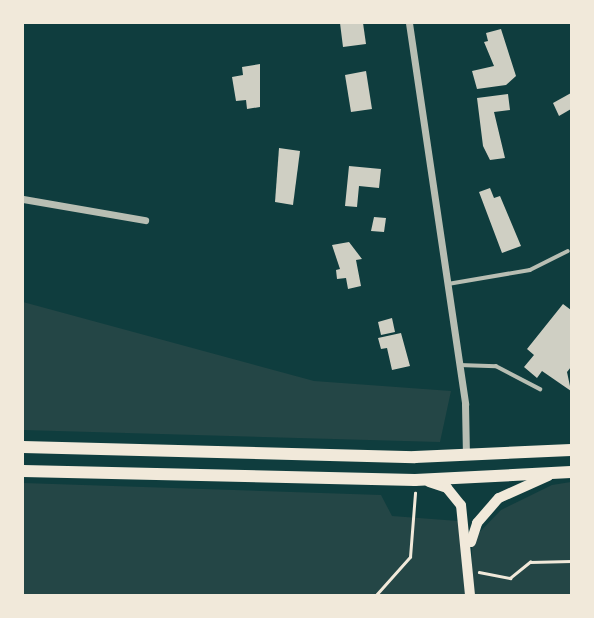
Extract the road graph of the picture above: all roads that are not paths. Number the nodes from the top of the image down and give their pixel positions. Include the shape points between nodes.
1 (409, 23) edge
2 (23, 199) edge
3 (145, 220) dead end
4 (568, 251) dead end
5 (448, 284) junction
6 (460, 365) junction
7 (540, 389) dead end
8 (23, 447) edge
9 (571, 450) edge
10 (466, 457) junction
11 (23, 471) edge
12 (565, 473) edge
13 (418, 480) junction
14 (469, 556) junction
15 (470, 595) edge

1 - 5 street
2 - 3 street
4 - 5 lane via 530,270
5 - 6 street
6 - 7 lane via 496,366
6 - 10 street
8 - 10 highway
9 - 10 highway
11 - 13 highway
12 - 13 highway
12 - 14 main road via 513,490 486,509 477,523
13 - 14 main road via 455,495 465,517
14 - 15 main road

